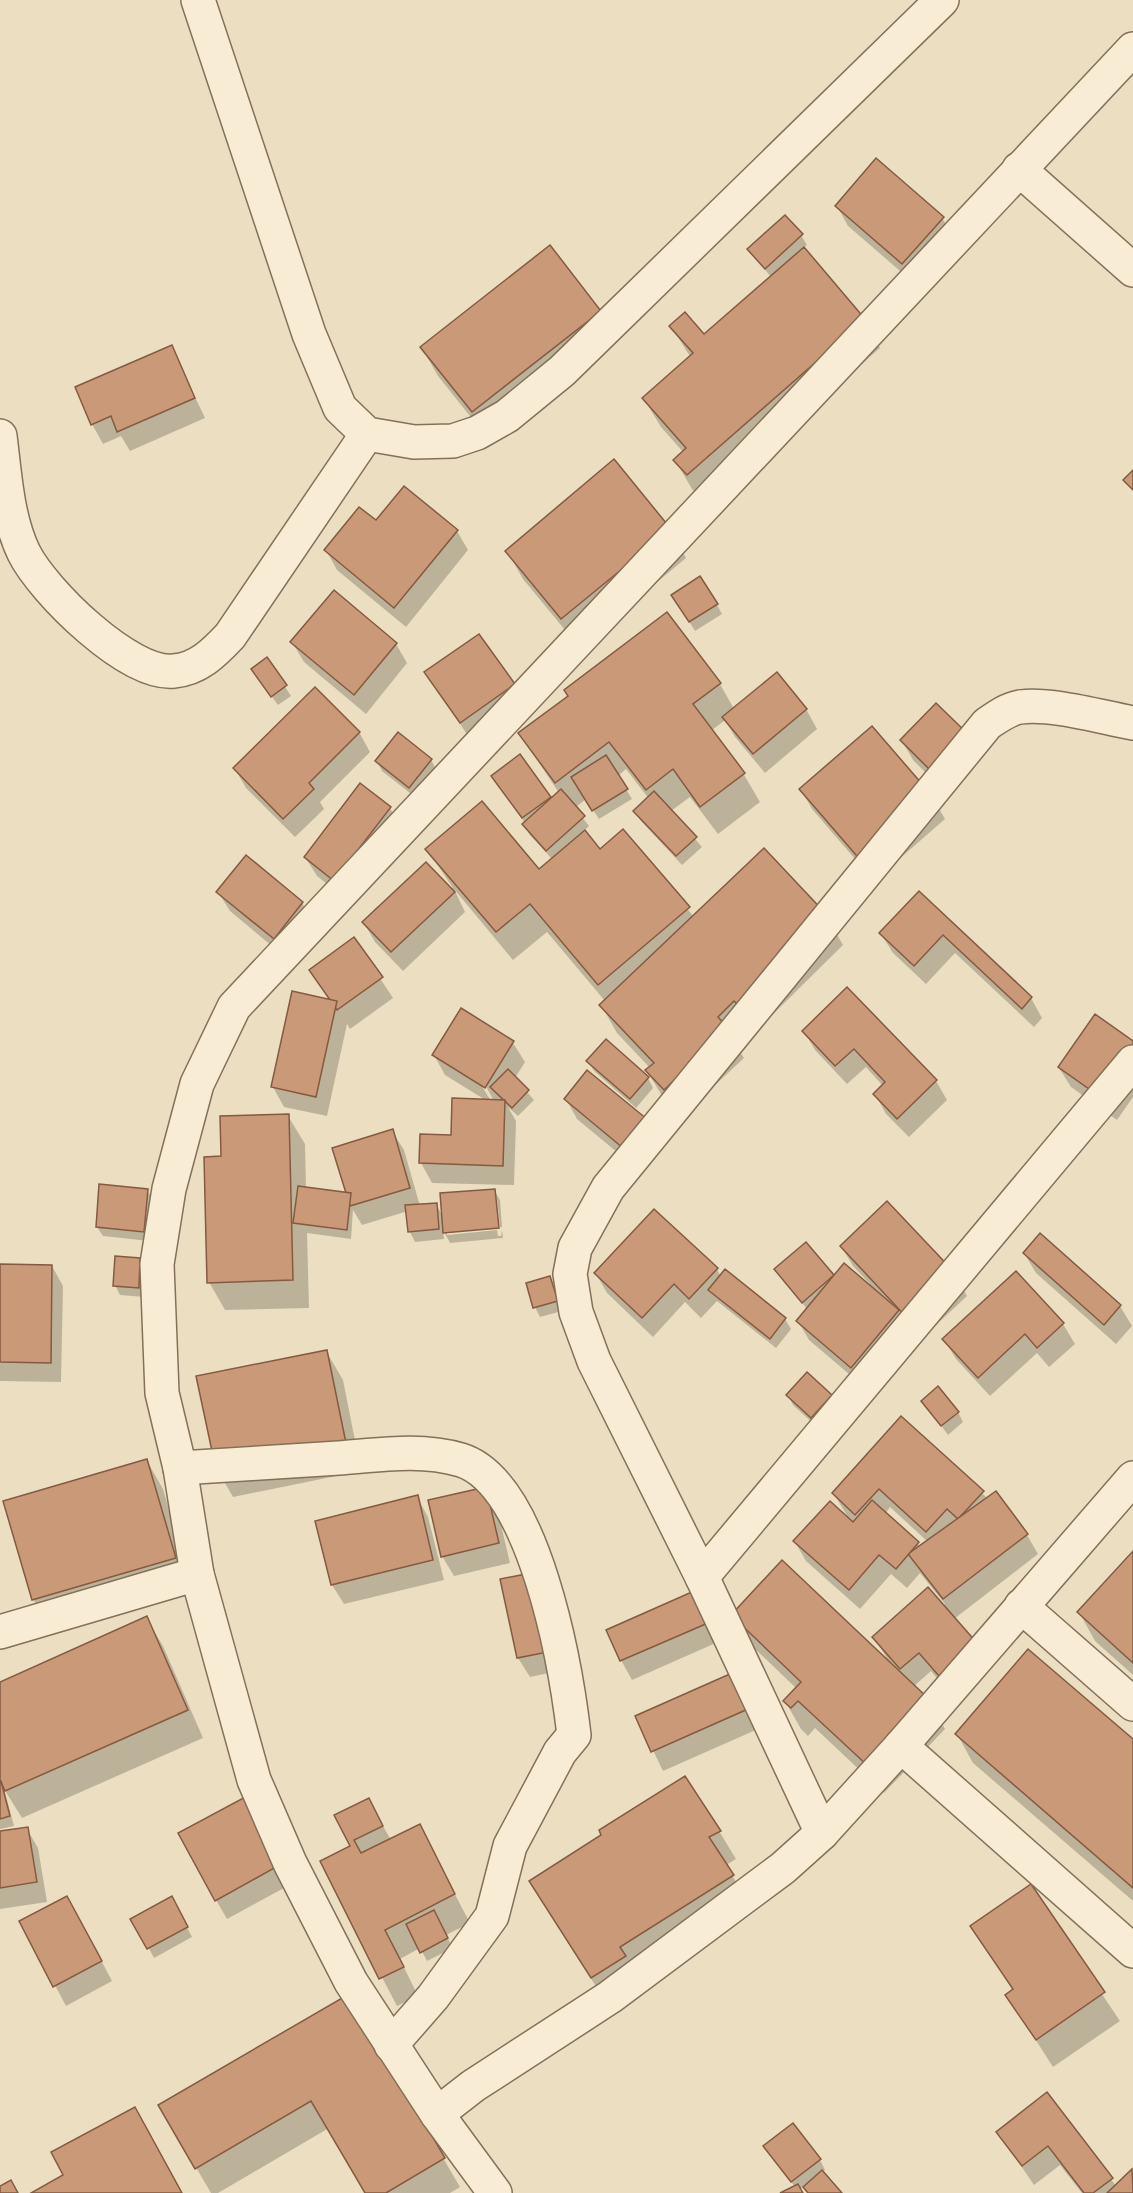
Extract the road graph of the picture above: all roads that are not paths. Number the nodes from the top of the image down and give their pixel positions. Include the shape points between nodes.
1 (198, 0) edge
2 (942, 0) edge
3 (1130, 56) edge
4 (1020, 169) junction
5 (1133, 270) edge
6 (367, 434) junction
7 (0, 436) edge
8 (1133, 723) edge
9 (1133, 1062) edge
10 (180, 1468) junction
11 (1133, 1478) edge
12 (197, 1574) junction
13 (702, 1577) junction
14 (1021, 1606) junction
15 (0, 1632) edge
16 (1133, 1704) edge
17 (902, 1746) junction
18 (822, 1833) junction
19 (1133, 1951) edge
20 (391, 2045) junction
21 (437, 2114) junction
22 (495, 2193) edge

1 - 6 street via 326,381 340,408
2 - 6 street via 562,371 507,416 453,441 414,442
3 - 4 street
4 - 5 street
4 - 10 street via 234,1007 197,1084 169,1189 157,1264 162,1393
6 - 7 street via 230,636 213,654 191,668 171,672 141,665 78,620 42,581 24,554 14,527
8 - 13 street via 1019,707 987,724 608,1188 575,1248 570,1274 576,1312 594,1361
9 - 13 street
10 - 12 street
10 - 20 street via 418,1453 462,1460 494,1480 531,1544 567,1679 574,1735 560,1752 510,1846 492,1916 434,1997
11 - 14 street
12 - 15 street
12 - 20 street via 254,1780 300,1883 351,1982
13 - 18 street
14 - 16 street
14 - 17 street
17 - 18 street
17 - 19 street
18 - 21 street via 783,1868 610,1997 473,2086
20 - 21 street
21 - 22 street

